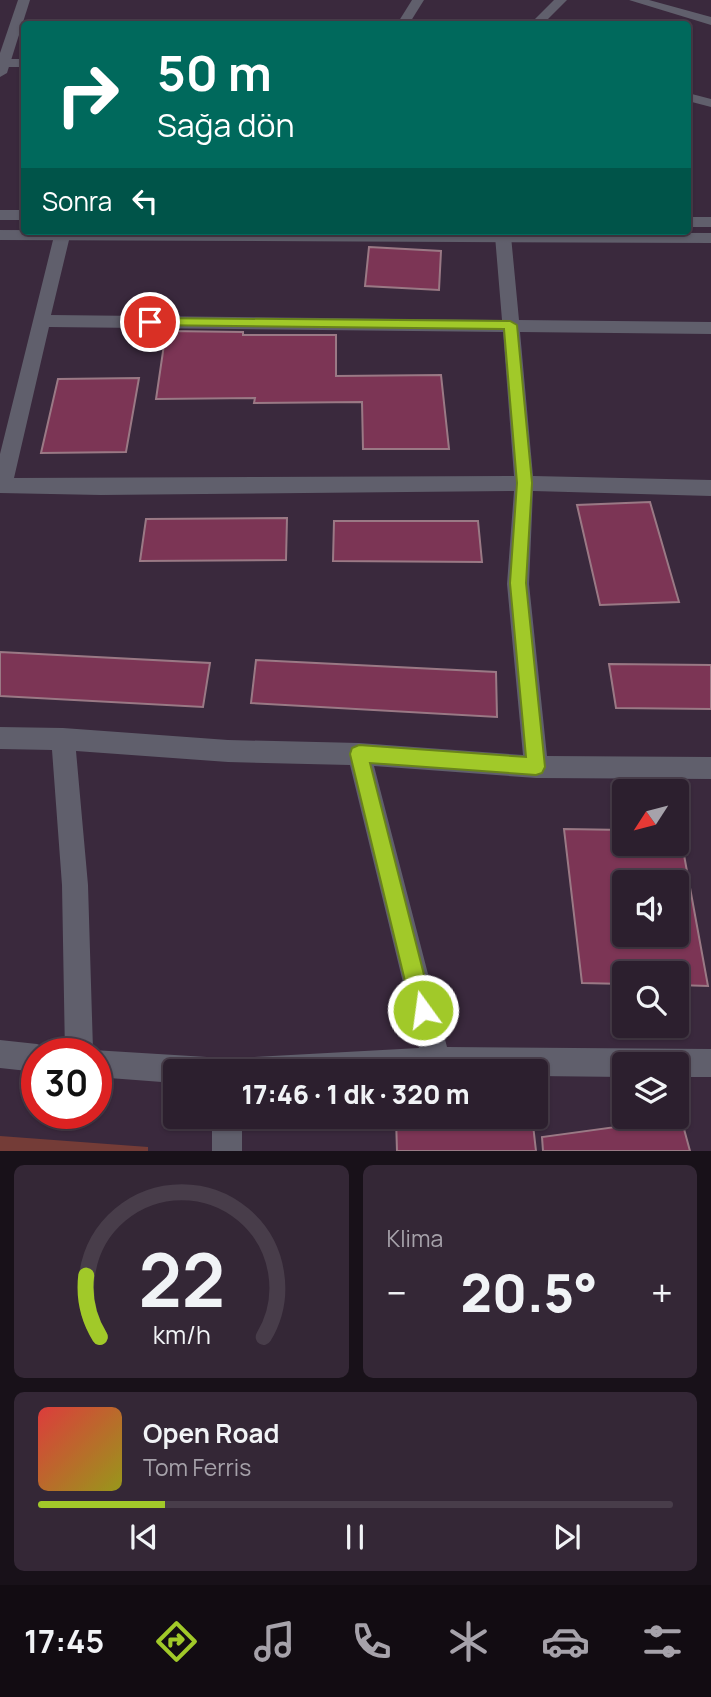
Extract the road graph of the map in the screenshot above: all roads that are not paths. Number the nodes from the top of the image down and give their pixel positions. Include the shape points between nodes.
1 (24, 0) edge
2 (418, 0) edge
3 (561, 0) edge
4 (635, 0) edge
5 (405, 21) edge
6 (539, 21) edge
7 (711, 21) edge
8 (21, 63) edge
9 (1, 66) edge
10 (691, 98) edge
11 (711, 103) edge
12 (0, 215) edge
13 (21, 215) edge
14 (691, 222) edge
15 (711, 222) edge
16 (0, 235) edge
17 (62, 236) junction
18 (503, 236) junction
19 (711, 238) edge
20 (41, 321) junction
21 (510, 325) junction
22 (711, 328) edge
23 (524, 483) junction
24 (1, 485) edge
25 (711, 488) edge
26 (0, 737) edge
27 (63, 739) junction
28 (359, 754) junction
29 (536, 767) junction
30 (711, 768) edge
31 (79, 1038) edge
32 (0, 1054) edge
33 (21, 1056) edge
34 (435, 1059) edge
35 (548, 1062) edge
36 (711, 1063) edge
37 (112, 1064) edge
38 (163, 1068) edge
39 (227, 1129) edge
40 (228, 1151) edge

1 - 9 street
2 - 5 street
3 - 6 street
4 - 7 street
8 - 9 street
10 - 11 street
12 - 13 street
14 - 15 street
16 - 17 street
17 - 18 street
17 - 20 street
18 - 19 street
18 - 21 street
20 - 21 street
20 - 24 street
21 - 22 street
21 - 23 street
23 - 24 street
23 - 25 street
23 - 29 street via 518,583
26 - 27 street
27 - 28 street via 228,751
27 - 31 street via 75,885
28 - 29 street
28 - 34 street
29 - 30 street
32 - 33 street
35 - 36 street
37 - 38 street
39 - 40 street

